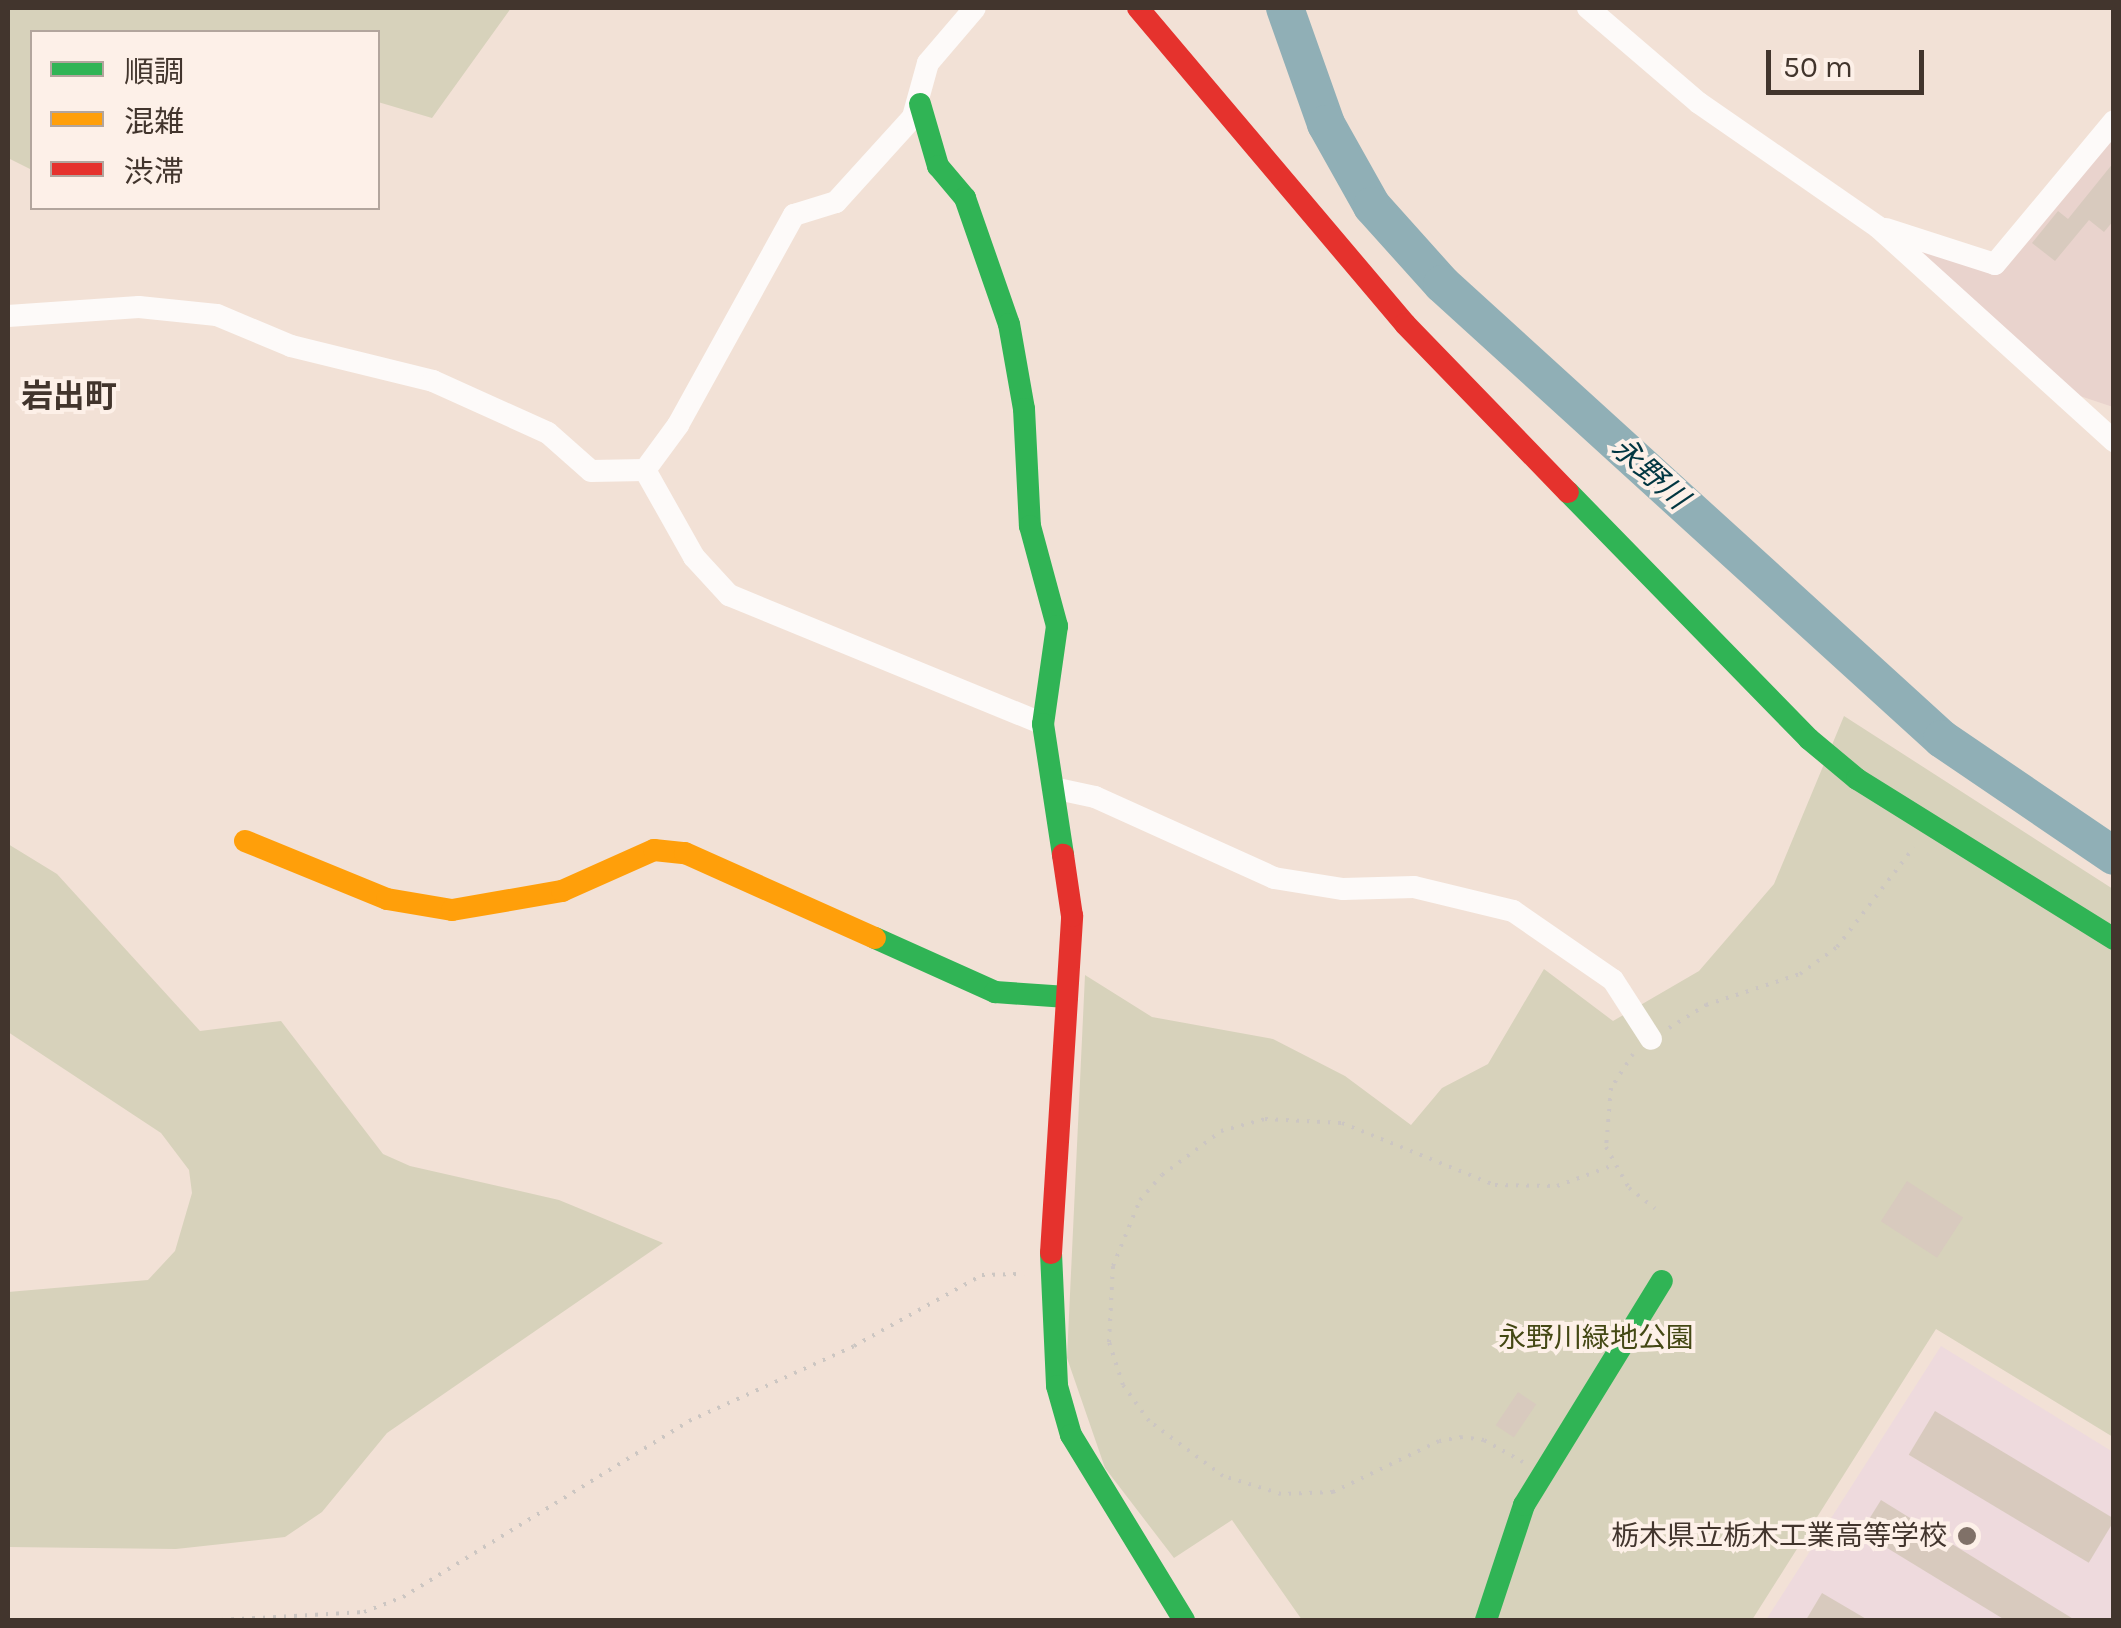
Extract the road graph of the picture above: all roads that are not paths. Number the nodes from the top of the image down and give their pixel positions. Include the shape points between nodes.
1 (975, 8) edge
2 (1138, 8) edge
3 (1588, 8) edge
4 (920, 104) junction
5 (2114, 120) edge
6 (1878, 226) junction
7 (8, 316) edge
8 (2114, 441) edge
9 (645, 470) junction
10 (1044, 724) junction
11 (1052, 788) junction
12 (244, 841) dead end
13 (2114, 939) edge
14 (1066, 997) junction
15 (1651, 1038) road end
16 (1662, 1281) dead end
17 (1184, 1620) edge
18 (1486, 1620) edge

1 - 4 street via 928,63
2 - 13 street via 1270,170 1498,421 1809,739 1858,780
3 - 6 street via 1699,103
4 - 9 street via 836,202 794,215 678,424
4 - 10 street via 938,166 964,198 1009,324 1024,409 1030,526 1057,626
5 - 6 street via 1995,264
6 - 8 street
7 - 9 street via 140,307 217,315 291,346 433,382 548,433 592,471
9 - 10 street via 694,556 729,595
10 - 11 street
11 - 14 street via 1070,868
11 - 15 street via 1095,797 1274,878 1343,889 1414,887 1512,911 1613,980
12 - 14 street via 388,899 452,910 562,891 654,850 684,853 995,992
14 - 17 street via 1050,1334 1072,1435
16 - 18 street via 1540,1474 1509,1540

